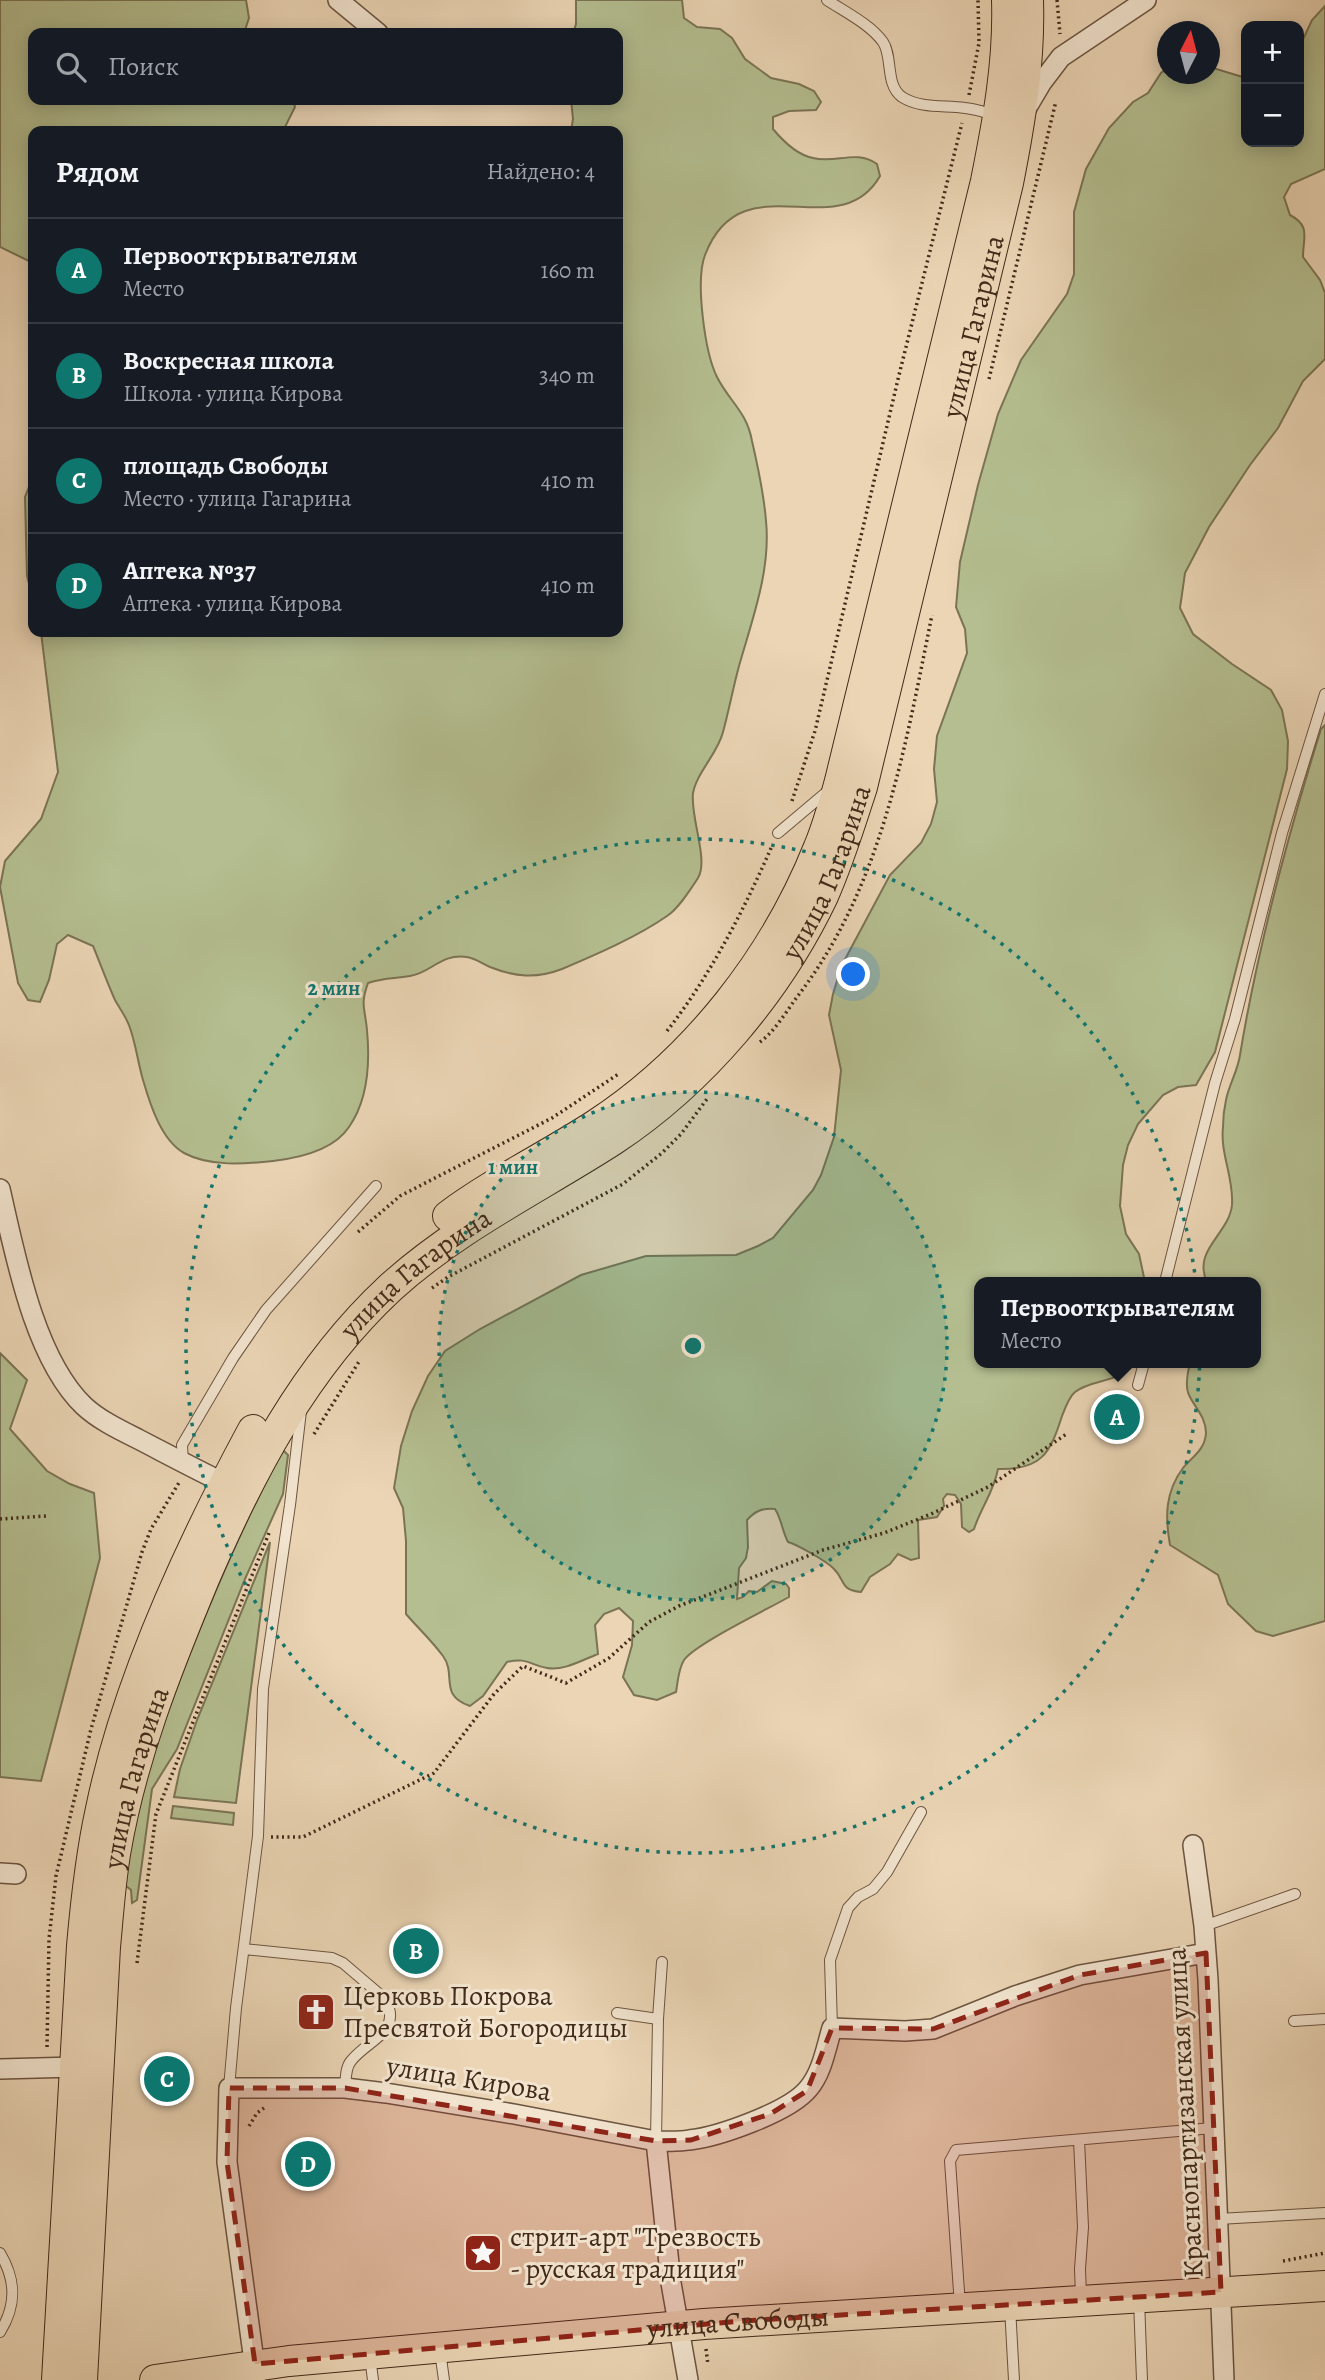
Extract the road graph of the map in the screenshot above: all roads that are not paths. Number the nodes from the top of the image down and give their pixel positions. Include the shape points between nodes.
1 (338, 0) edge
2 (827, 0) edge
3 (1007, 0) edge
4 (1028, 0) edge
5 (1146, 0) edge
6 (372, 28) edge
7 (1010, 117) junction
8 (1325, 694) edge
9 (840, 781) junction
10 (778, 833) road end
11 (376, 1186) dead end
12 (0, 1189) edge
13 (1166, 1277) edge
14 (1143, 1368) edge
15 (1138, 1385) dead end
16 (303, 1391) junction
17 (184, 1463) junction
18 (224, 1483) junction
19 (921, 1812) dead end
20 (1192, 1845) dead end
21 (1295, 1894) dead end
22 (1204, 1926) junction
23 (244, 1949) junction
24 (1206, 1953) junction
25 (662, 1962) dead end
26 (617, 2013) dead end
27 (657, 2019) junction
28 (1325, 2019) edge
29 (1294, 2021) dead end
30 (832, 2028) junction
31 (75, 2067) junction
32 (0, 2068) edge
33 (229, 2088) junction
34 (345, 2088) junction
35 (1213, 2128) junction
36 (1079, 2140) junction
37 (656, 2141) junction
38 (1325, 2213) edge
39 (1217, 2220) junction
40 (0, 2253) edge
41 (1325, 2286) edge
42 (1221, 2292) junction
43 (1138, 2296) junction
44 (1082, 2300) junction
45 (1010, 2304) junction
46 (960, 2307) junction
47 (678, 2326) junction
48 (0, 2332) edge
49 (440, 2347) junction
50 (371, 2367) edge
51 (256, 2372) edge
52 (57, 2380) edge
53 (82, 2380) edge
54 (155, 2380) edge
55 (444, 2380) edge
56 (688, 2380) edge
57 (1014, 2380) edge
58 (1142, 2380) edge
59 (1224, 2380) edge

1 - 6 street
2 - 7 lane via 885,44 899,95 930,106
3 - 7 main road, улица Гагарина via 1005,68
4 - 7 main road, улица Гагарина via 1027,70
5 - 7 street via 1061,57
7 - 9 main road, улица Гагарина via 986,181
7 - 16 main road, улица Гагарина via 986,273 862,787 842,851 796,946 724,1044 680,1088 616,1138 426,1257 366,1313
8 - 13 lane via 1282,833
9 - 10 lane
9 - 18 main road, улица Гагарина via 821,844 775,937 705,1030 631,1100 454,1212 377,1273 298,1363
11 - 17 lane via 265,1310 182,1445
12 - 17 street via 18,1269 38,1327 70,1389 104,1421
14 - 15 lane
16 - 23 lane via 262,1689 258,1836
16 - 53 main road, улица Гагарина via 272,1438 210,1566 160,1688 123,1813 105,1947
17 - 18 street
18 - 31 main road, улица Гагарина via 138,1683 101,1807 87,1889
19 - 30 lane via 887,1872 848,1908 830,1960
20 - 22 street, Краснопартизанская улица
21 - 22 lane
22 - 24 street, Краснопартизанская улица
23 - 33 lane
23 - 34 lane via 332,1958 384,1998 390,2023 349,2063
24 - 30 street via 1080,1975 933,2029
24 - 35 street, Краснопартизанская улица
25 - 27 lane
26 - 27 lane
27 - 37 lane
28 - 29 lane
30 - 37 street, улица Кирова via 819,2073 794,2100 735,2128 691,2140
31 - 32 street
31 - 52 main road, улица Гагарина
33 - 34 street, улица Кирова
33 - 51 street via 227,2162
34 - 37 street, улица Кирова
35 - 36 lane
35 - 39 street, Краснопартизанская улица
36 - 44 lane
36 - 46 lane via 964,2148 952,2155
37 - 47 street
38 - 39 lane
39 - 42 street, Краснопартизанская улица
40 - 48 lane via 14,2293
41 - 42 main road, улица Свободы
42 - 43 main road, улица Свободы
42 - 59 street, Краснопартизанская улица
43 - 44 main road, улица Свободы
43 - 58 lane
44 - 45 main road, улица Свободы
45 - 46 main road, улица Свободы
45 - 57 lane
46 - 47 main road, улица Свободы
47 - 49 main road, улица Свободы
47 - 56 street
49 - 50 main road, улица Свободы
49 - 55 lane
50 - 51 main road, улица Свободы
51 - 54 main road, улица Свободы

